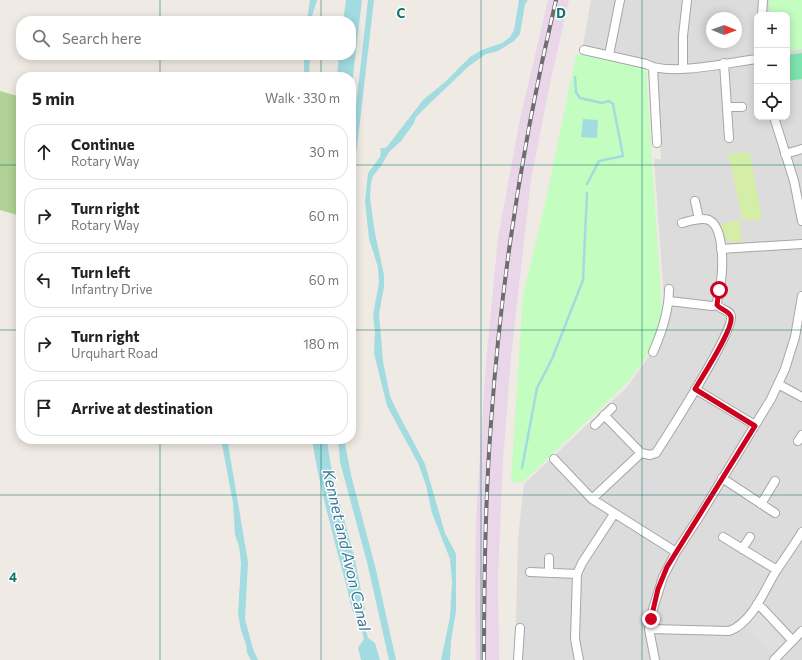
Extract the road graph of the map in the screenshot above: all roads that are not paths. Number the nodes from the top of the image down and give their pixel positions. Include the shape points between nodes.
1 (620, 0) edge
2 (687, 0) edge
3 (763, 0) edge
4 (762, 12) edge
5 (584, 50) dead end
6 (609, 55) junction
7 (754, 59) edge
8 (724, 63) junction
9 (653, 68) junction
10 (683, 69) junction
11 (728, 107) junction
12 (742, 107) dead end
13 (775, 120) edge
14 (729, 138) dead end
15 (657, 143) dead end
16 (802, 149) edge
17 (785, 154) junction
18 (694, 201) dead end
19 (699, 220) junction
20 (802, 221) edge
21 (682, 223) dead end
22 (802, 244) edge
23 (721, 249) junction
24 (668, 289) dead end
25 (802, 296) edge
26 (669, 301) junction
27 (717, 305) junction
28 (654, 352) dead end
29 (778, 384) junction
30 (695, 389) junction
31 (802, 397) edge
32 (612, 408) dead end
33 (604, 415) junction
34 (595, 425) dead end
35 (755, 426) junction
36 (641, 453) junction
37 (554, 459) dead end
38 (722, 478) junction
39 (775, 482) dead end
40 (592, 499) junction
41 (761, 504) junction
42 (775, 513) dead end
43 (614, 514) junction
44 (802, 532) edge
45 (750, 536) dead end
46 (723, 537) dead end
47 (799, 543) edge
48 (742, 549) junction
49 (676, 552) junction
50 (549, 558) dead end
51 (777, 570) junction
52 (530, 572) dead end
53 (549, 573) junction
54 (577, 574) junction
55 (757, 604) junction
56 (520, 628) dead end
57 (649, 628) junction
58 (802, 631) edge
59 (792, 640) junction
60 (518, 660) edge
61 (578, 660) edge
62 (655, 660) edge
63 (774, 660) edge

1 - 6 street
2 - 10 street
3 - 4 street
5 - 6 street
6 - 9 street
7 - 8 street
8 - 10 street
8 - 11 street
9 - 10 street
9 - 15 street
11 - 12 street
11 - 14 street
13 - 17 street
16 - 17 street
17 - 20 street via 794,180
18 - 19 street
19 - 21 street
19 - 23 street via 709,220 717,227
22 - 23 street
23 - 27 street via 722,274
24 - 26 street
25 - 29 street via 795,337
26 - 27 street
26 - 28 street via 662,333
27 - 30 street via 731,315 731,323
29 - 31 street
29 - 35 street
30 - 35 street
30 - 36 street via 656,453
32 - 33 street
33 - 34 street
33 - 36 street
35 - 38 street
36 - 40 street
37 - 40 street
38 - 41 street
38 - 49 street
39 - 41 street
40 - 43 street
41 - 42 street
43 - 49 street
43 - 54 street
44 - 47 street
45 - 48 street
46 - 48 street
47 - 51 street
48 - 51 street
49 - 57 street via 658,589
50 - 53 street
51 - 55 street
52 - 53 street
53 - 54 street
54 - 61 street via 575,634
55 - 57 street via 742,624 729,631
55 - 59 street
56 - 60 street
57 - 62 street
58 - 59 street
59 - 63 street

